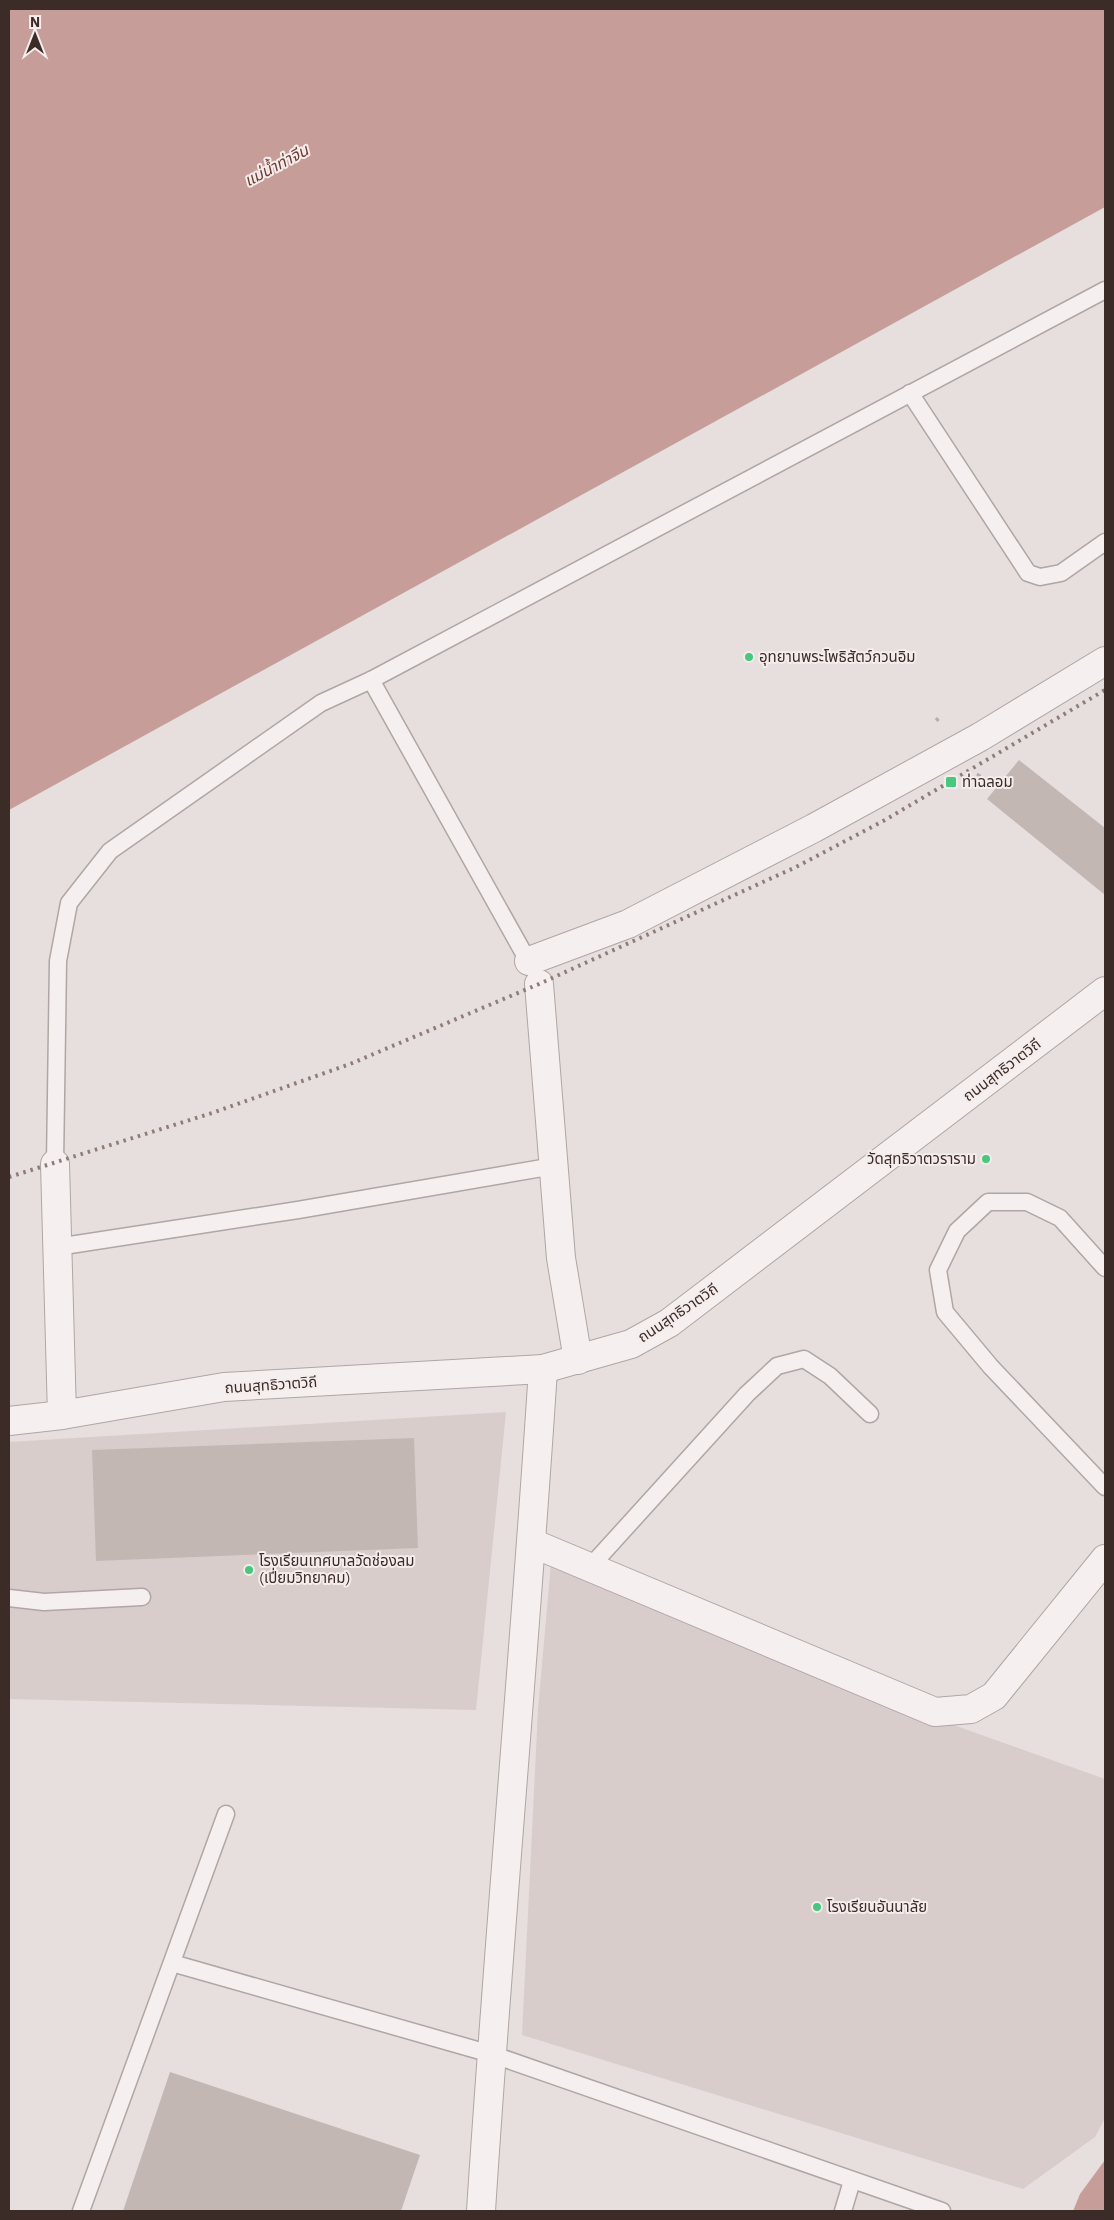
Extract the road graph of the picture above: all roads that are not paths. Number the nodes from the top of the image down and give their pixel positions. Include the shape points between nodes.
1 (1105, 290) edge
2 (910, 393) junction
3 (1105, 542) edge
4 (1105, 661) edge
5 (371, 680) junction
6 (534, 973) junction
7 (1105, 991) edge
8 (55, 1164) joint
9 (554, 1166) junction
10 (58, 1247) junction
11 (1105, 1268) edge
12 (578, 1360) junction
13 (543, 1369) junction
14 (870, 1414) dead end
15 (62, 1415) junction
16 (9, 1420) edge
17 (1105, 1487) edge
18 (532, 1543) junction
19 (1105, 1559) edge
20 (590, 1567) junction
21 (142, 1597) dead end
22 (9, 1598) edge
23 (226, 1814) dead end
24 (172, 1963) junction
25 (491, 2054) junction
26 (852, 2181) junction
27 (81, 2211) edge
28 (481, 2211) edge
29 (843, 2211) edge
30 (942, 2211) edge

1 - 2 lane
2 - 3 lane via 1028,573 1040,577 1060,573
2 - 5 lane
4 - 6 street via 980,737 814,828
5 - 6 lane
5 - 8 lane via 321,704 110,851 69,902 58,961
6 - 9 street
7 - 12 street, ถนนสุทธิวาตวิถี via 669,1323 631,1344
8 - 10 street
9 - 10 lane
9 - 12 street via 561,1258
10 - 15 street
11 - 17 lane via 1060,1218 1027,1202 988,1202 957,1231 938,1270 945,1312 991,1367
12 - 13 street, ถนนสุทธิวาตวิถี
13 - 15 street, ถนนสุทธิวาตวิถี via 224,1387
13 - 18 street
14 - 20 lane via 830,1376 804,1359 777,1366 747,1394
15 - 16 street, ถนนสุทธิวาตวิถี
18 - 20 street
18 - 25 street
19 - 20 street via 994,1696 970,1709 935,1712
21 - 22 lane via 44,1602
23 - 24 lane
24 - 25 lane
24 - 27 lane
25 - 26 lane
25 - 28 street
26 - 29 lane
26 - 30 lane

